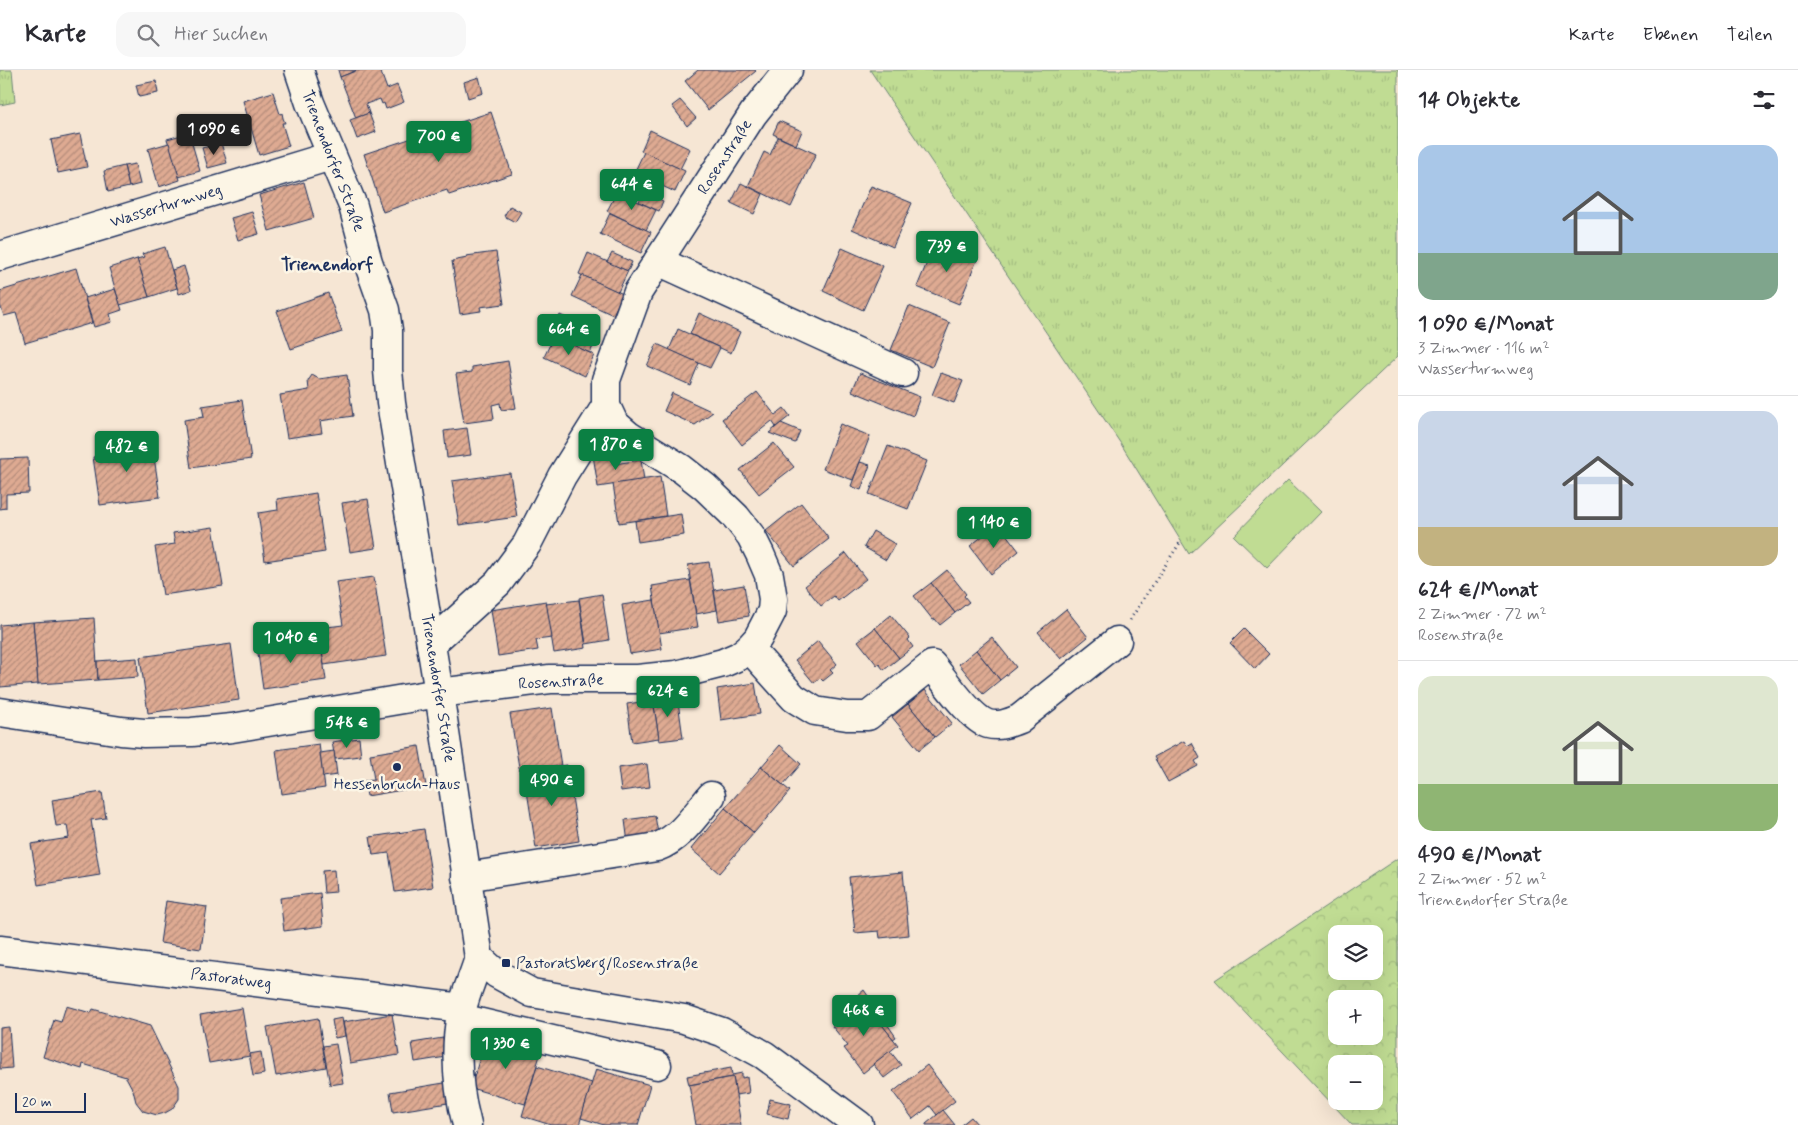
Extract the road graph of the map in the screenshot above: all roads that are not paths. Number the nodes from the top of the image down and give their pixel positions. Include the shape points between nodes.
1 (299, 70) edge
2 (788, 70) edge
3 (331, 156) junction
4 (0, 256) edge
5 (658, 261) junction
6 (903, 373) dead end
7 (606, 406) junction
8 (1117, 641) road end
9 (431, 644) junction
10 (749, 648) junction
11 (439, 693) junction
12 (0, 712) edge
13 (711, 796) dead end
14 (466, 877) junction
15 (5, 956) edge
16 (479, 958) junction
17 (462, 1013) junction
18 (657, 1065) dead end
19 (467, 1125) edge
20 (859, 1125) edge

1 - 3 street, Trienendorfer Straße
2 - 5 street, Rosenstraße via 753,114
3 - 4 street, Wasserturmweg
3 - 9 street, Trienendorfer Straße via 353,206 387,320 390,403
5 - 6 street
5 - 7 street, Rosenstraße via 638,292 606,380
7 - 9 street via 562,476 527,544 498,583
7 - 10 street, Rosenstraße via 614,423 705,487 751,536 769,575 773,600 765,627
8 - 10 street via 1019,720 1003,725 988,724 975,717 932,665 868,716 815,711 794,698
9 - 11 street, Trienendorfer Straße
10 - 11 street, Rosenstraße via 723,663 676,675 638,679 550,679
11 - 12 street, Rosenstraße via 232,728 165,733 114,730
11 - 14 street, Trienendorfer Straße
13 - 14 street via 676,838 667,844
14 - 16 street, Trienendorfer Straße
15 - 17 street, Pastoratweg
16 - 17 street
16 - 20 street via 497,974 532,993 684,1019 722,1032 764,1055
17 - 18 street, Pastoratweg
17 - 19 street via 458,1083

